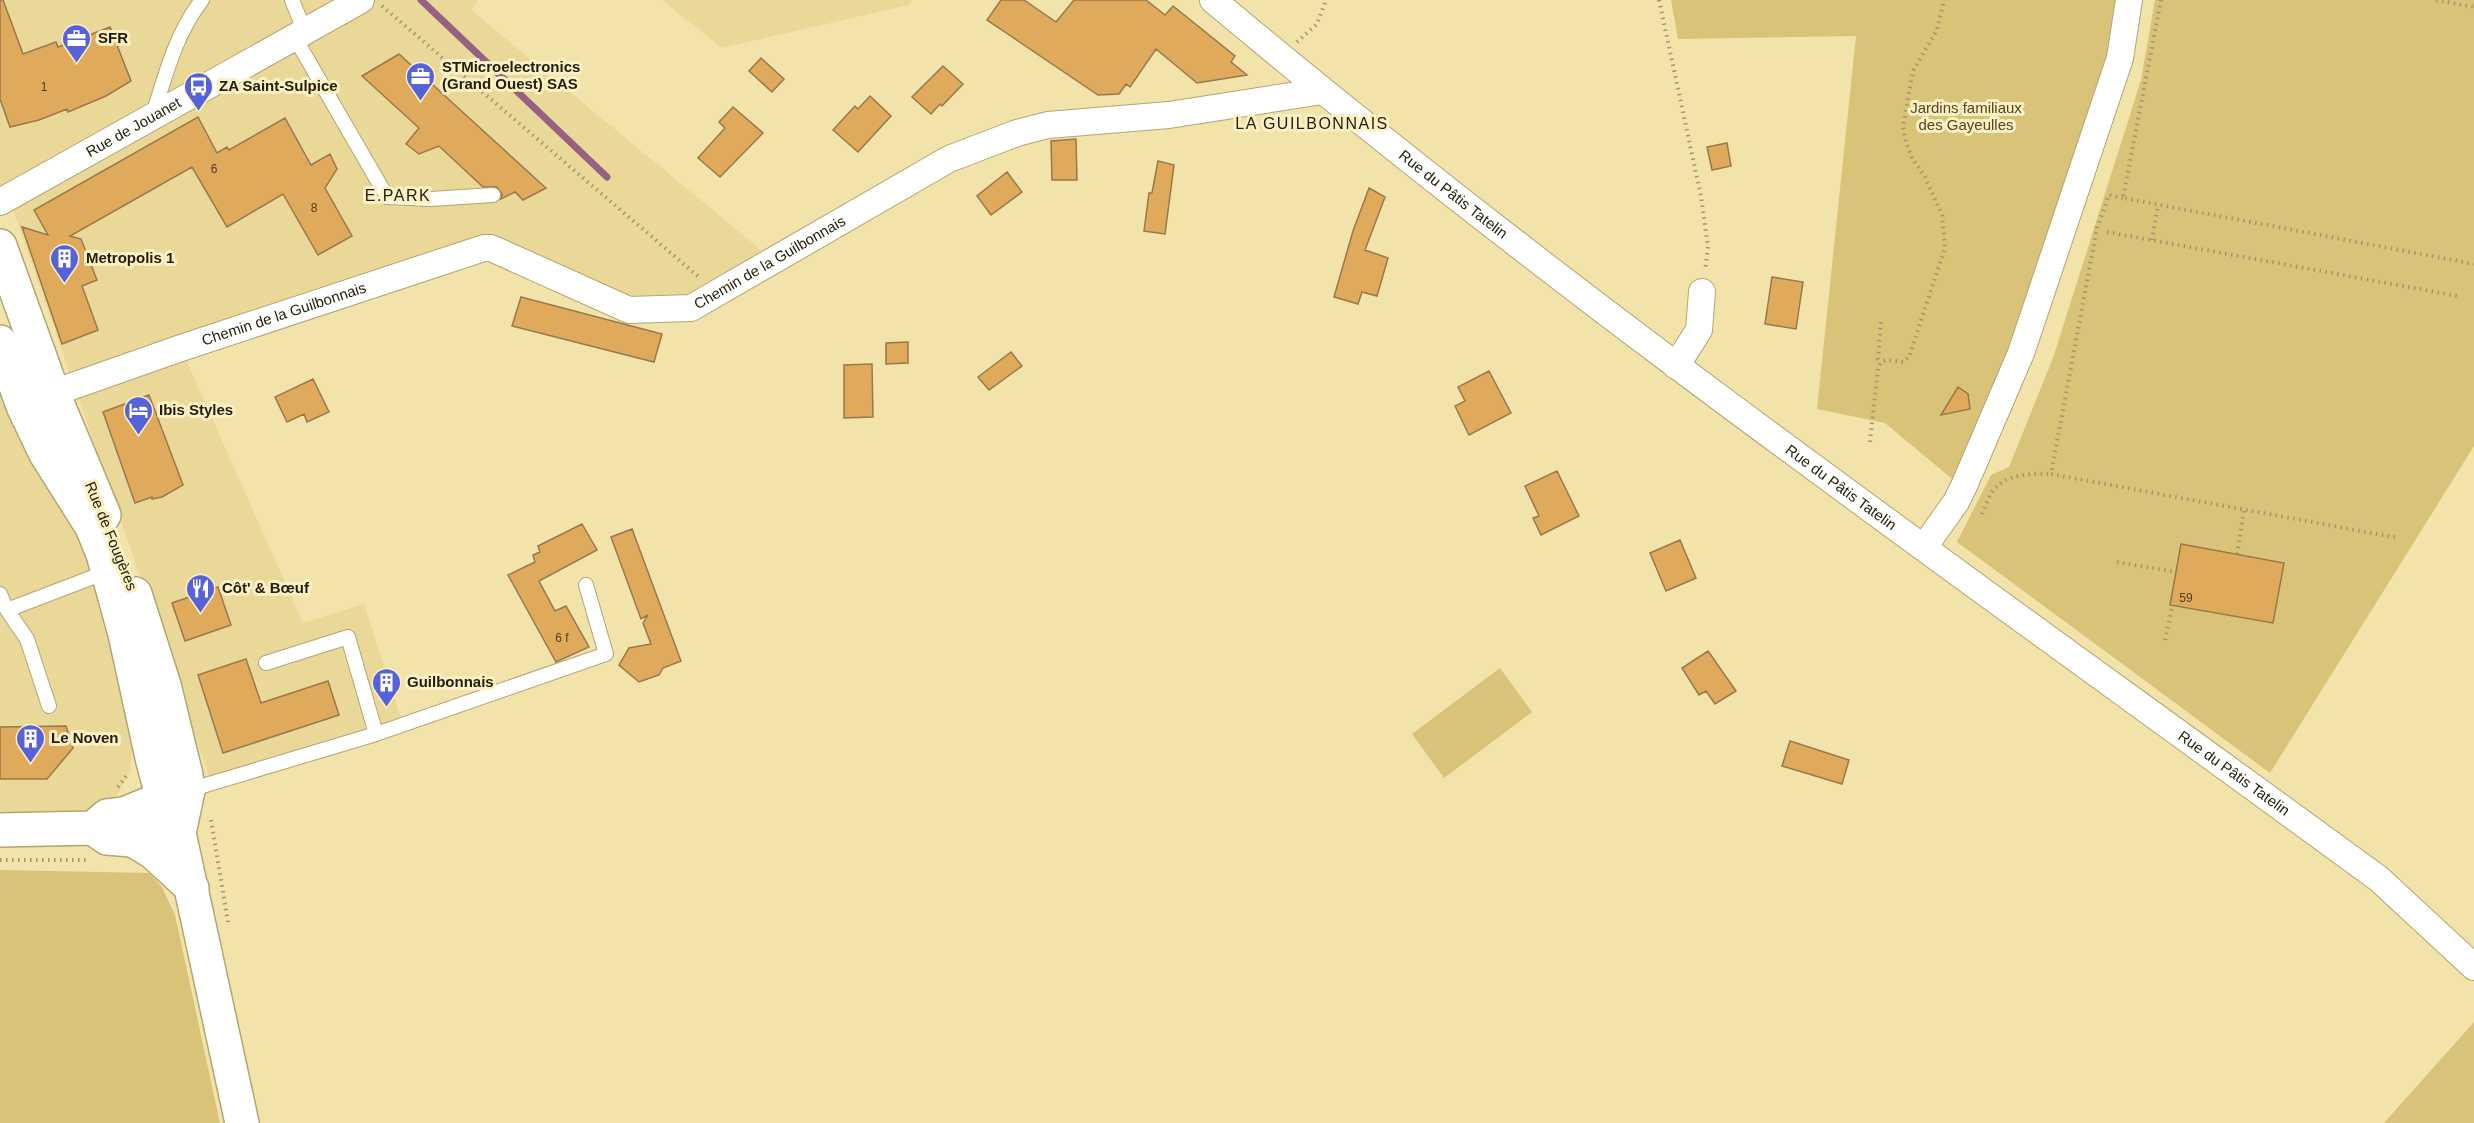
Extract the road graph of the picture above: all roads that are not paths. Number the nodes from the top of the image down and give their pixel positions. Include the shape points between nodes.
1 (202, 0) edge
2 (292, 0) edge
3 (1213, 0) edge
4 (2129, 0) edge
5 (344, 4) edge
6 (300, 35) junction
7 (1322, 91) junction
8 (153, 115) junction
9 (493, 195) dead end
10 (0, 202) edge
11 (0, 246) edge
12 (1702, 292) road end
13 (0, 342) edge
14 (1676, 366) junction
15 (53, 393) junction
16 (1924, 547) junction
17 (109, 572) junction
18 (586, 585) dead end
19 (0, 594) edge
20 (7, 610) junction
21 (266, 663) dead end
22 (49, 706) dead end
23 (376, 734) junction
24 (176, 810) junction
25 (0, 830) edge
26 (134, 840) junction
27 (92, 844) junction
28 (192, 888) junction
29 (2474, 967) edge
30 (242, 1123) edge

1 - 8 lane via 175,50
2 - 6 lane
3 - 7 street, Rue du Pâtis Tatelin
4 - 16 street via 2120,58 2021,353 1960,494
5 - 6 street, Rue de Jouanet
6 - 8 street, Rue de Jouanet
6 - 9 lane via 387,197
7 - 14 street, Rue du Pâtis Tatelin
7 - 15 street, Chemin de la Guilbonnais via 1169,115 1048,125 1017,133 949,159 691,308 629,310 484,248
8 - 10 street, Rue de Jouanet
11 - 15 main road, Rue de Fougères
12 - 14 street via 1699,330
13 - 17 main road via 23,406 46,454 92,527
14 - 16 street, Rue du Pâtis Tatelin
15 - 24 main road, Rue de Fougères via 117,546 152,644 183,757
16 - 29 street, Rue du Pâtis Tatelin via 2379,879
17 - 20 lane
17 - 24 main road
18 - 23 lane via 606,654
19 - 20 lane
20 - 22 lane via 27,639
21 - 23 lane via 348,637
23 - 24 lane
24 - 26 main road via 150,834
24 - 27 main road via 106,816
24 - 28 main road
25 - 27 main road
26 - 27 main road via 107,838
26 - 28 main road
28 - 30 main road

